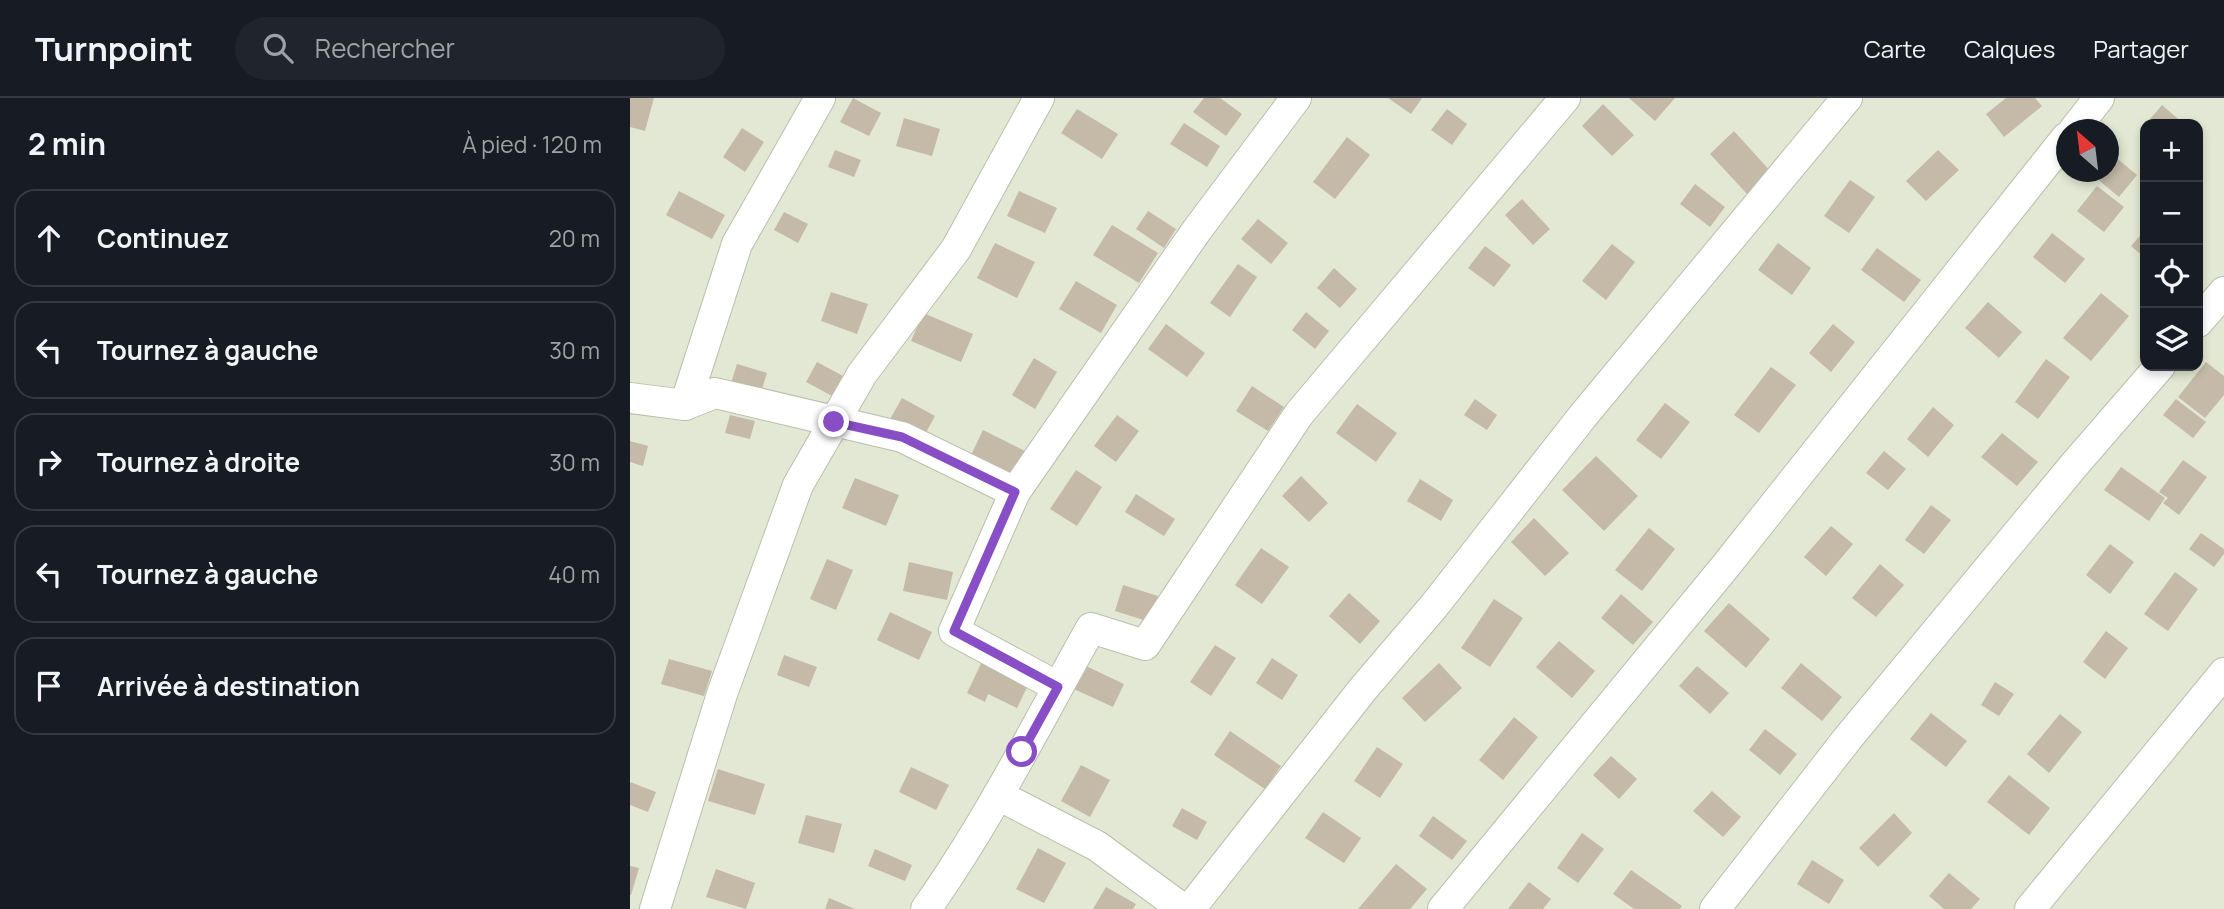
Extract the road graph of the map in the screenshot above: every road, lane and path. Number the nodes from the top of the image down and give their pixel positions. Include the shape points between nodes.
1 (820, 98) edge
2 (1039, 98) edge
3 (1296, 98) edge
4 (1565, 98) edge
5 (1847, 98) edge
6 (2099, 98) edge
7 (2083, 119) edge
8 (2056, 152) edge
9 (2224, 292) edge
10 (2203, 316) edge
11 (2156, 371) edge
12 (630, 398) edge
13 (685, 405) junction
14 (834, 422) junction
15 (1015, 492) junction
16 (2224, 673) edge
17 (1058, 687) junction
18 (998, 795) junction
19 (655, 909) edge
20 (926, 909) edge
21 (1183, 909) edge
22 (1190, 909) edge
23 (1443, 909) edge
24 (1716, 909) edge
25 (2030, 909) edge

1 - 13 street via 737,244
2 - 14 street via 956,249 862,374
3 - 15 street via 1197,230
4 - 17 street via 1299,414 1145,645 1091,628
5 - 22 street via 1581,417
6 - 7 street
8 - 23 street via 1724,568
9 - 10 street
11 - 24 street via 1866,717
12 - 13 street
13 - 14 street via 715,393
14 - 15 street via 902,437
14 - 19 street via 798,485 768,566 722,694
15 - 17 street via 954,631
16 - 25 street
17 - 18 street
18 - 20 street
18 - 21 street via 1097,846

